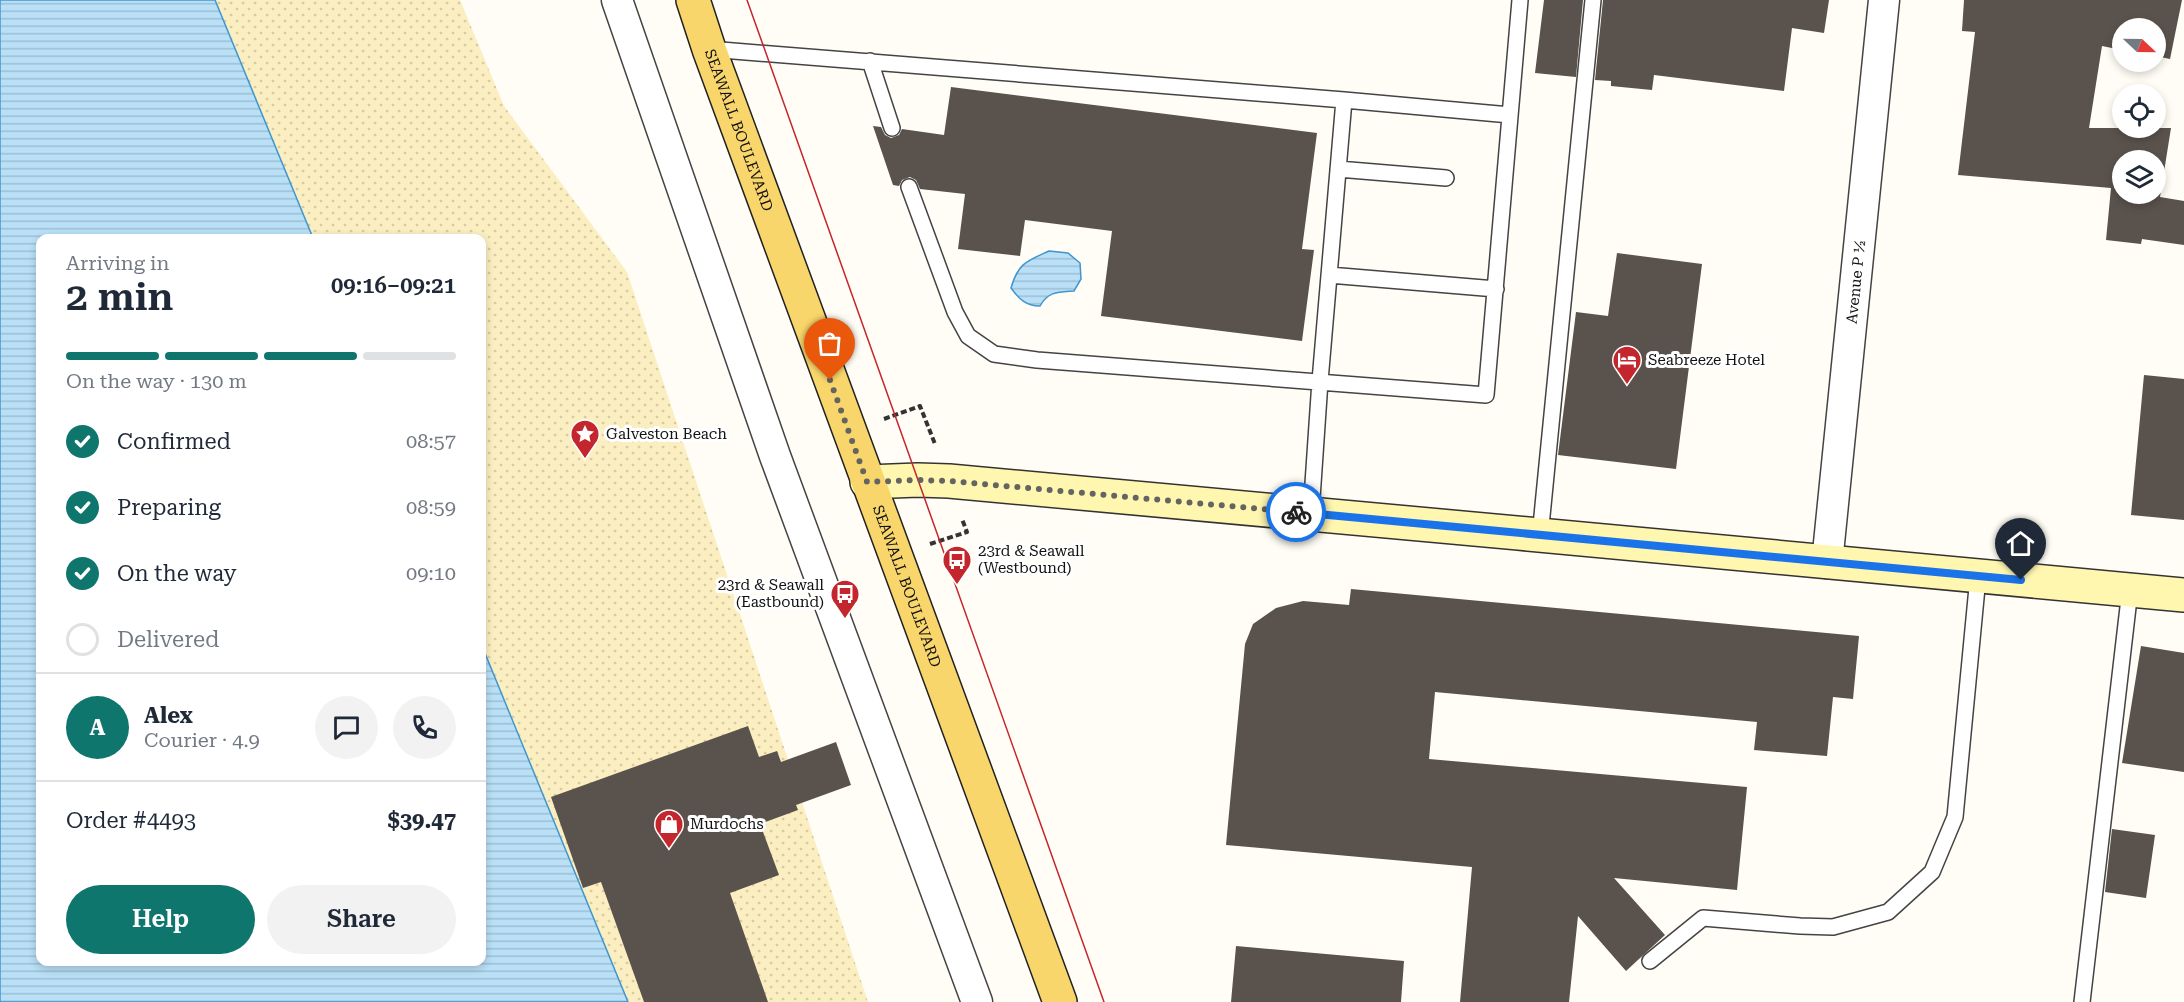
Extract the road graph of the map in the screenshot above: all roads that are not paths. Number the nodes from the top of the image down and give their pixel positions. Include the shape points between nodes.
1 (617, 0) edge
2 (693, 0) edge
3 (1520, 0) edge
4 (1593, 0) edge
5 (1884, 0) edge
6 (709, 49) junction
7 (870, 61) junction
8 (1344, 100) junction
9 (1510, 115) junction
10 (892, 128) dead end
11 (1338, 169) junction
12 (1446, 177) dead end
13 (909, 187) dead end
14 (1329, 275) junction
15 (1496, 289) junction
16 (1320, 381) junction
17 (867, 482) junction
18 (1311, 513) junction
19 (1540, 536) junction
20 (1827, 563) junction
21 (1978, 577) junction
22 (2130, 590) junction
23 (2184, 595) edge
24 (1650, 960) dead end
25 (977, 1002) edge
26 (1060, 1002) edge
27 (2082, 1002) edge

1 - 25 street via 775,456
2 - 6 main road, SEAWALL BOULEVARD
3 - 9 lane
4 - 19 lane
5 - 20 street, Avenue P ½
6 - 7 lane
6 - 17 main road, SEAWALL BOULEVARD
7 - 8 lane
7 - 10 lane
8 - 9 lane
8 - 11 lane
9 - 15 lane
11 - 12 lane
11 - 14 lane
13 - 16 lane via 955,312 968,336 994,354
14 - 15 lane
14 - 16 lane
15 - 16 lane via 1486,395
16 - 18 lane
17 - 18 street via 949,481
17 - 26 main road, SEAWALL BOULEVARD
18 - 19 street
19 - 20 street
20 - 21 street
21 - 22 street
21 - 24 lane via 1955,817 1932,872 1888,912 1833,927 1703,918
22 - 23 street
22 - 27 lane

